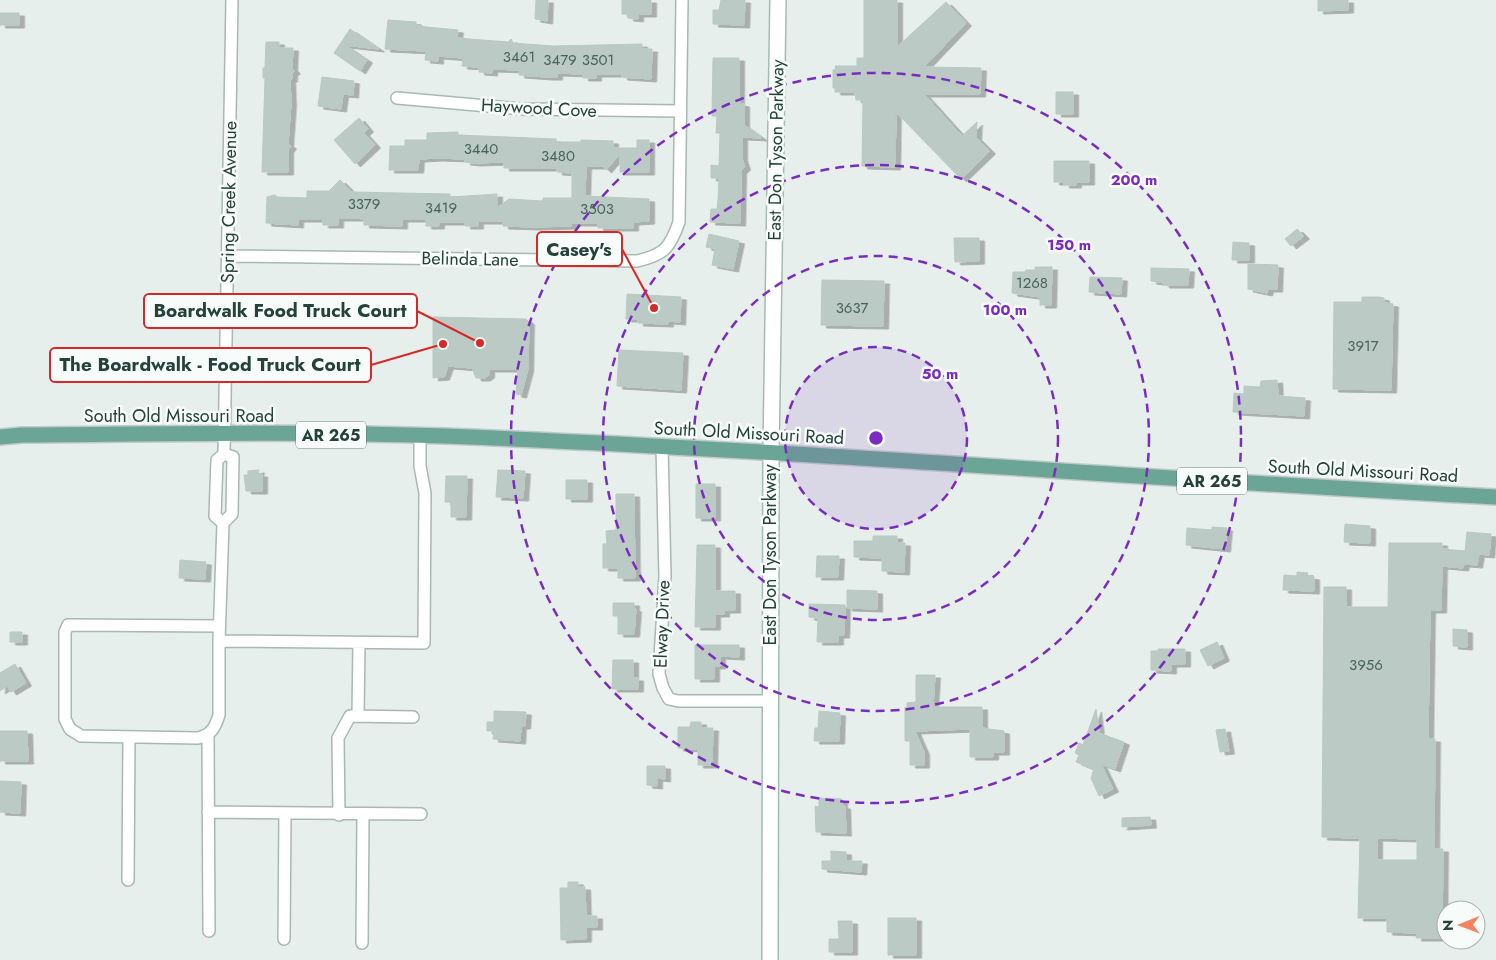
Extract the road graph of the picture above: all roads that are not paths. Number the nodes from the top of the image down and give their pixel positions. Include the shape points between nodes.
1 (232, 0) edge
2 (682, 0) edge
3 (778, 0) edge
4 (398, 98) dead end
5 (680, 111) junction
6 (229, 256) junction
7 (224, 434) junction
8 (420, 436) junction
9 (0, 437) edge
10 (662, 447) junction
11 (771, 452) junction
12 (1496, 497) edge
13 (219, 626) junction
14 (220, 641) junction
15 (359, 643) junction
16 (769, 701) junction
17 (358, 715) junction
18 (413, 717) dead end
19 (208, 735) junction
20 (129, 736) junction
21 (208, 812) junction
22 (285, 814) junction
23 (421, 814) dead end
24 (339, 815) junction
25 (364, 815) junction
26 (128, 880) dead end
27 (209, 931) dead end
28 (284, 939) dead end
29 (362, 943) dead end
30 (770, 960) edge

1 - 6 street, Spring Creek Avenue
2 - 5 street, Belinda Lane
3 - 11 main road, East Don Tyson Parkway
4 - 5 street, Haywood Cove via 521,109
5 - 6 street, Belinda Lane via 679,222 667,249 654,257 637,261
6 - 7 street, Spring Creek Avenue
7 - 8 main road, South Old Missouri Road / AR 265
7 - 9 main road, South Old Missouri Road / AR 265
7 - 13 street, Spring Creek Avenue via 224,454 217,460 216,516 223,523
8 - 10 main road, South Old Missouri Road / AR 265
8 - 15 street via 420,466 425,493 424,643
10 - 11 main road, South Old Missouri Road / AR 265
10 - 16 street, Elway Drive via 665,576 659,674 663,688 669,699
11 - 12 main road, South Old Missouri Road / AR 265
11 - 16 main road, East Don Tyson Parkway
13 - 14 street, Spring Creek Avenue
13 - 20 street via 66,627 65,719 70,729 81,736
14 - 15 street
14 - 19 street, Spring Creek Avenue via 219,716 216,727
15 - 17 street
16 - 30 main road, East Don Tyson Parkway
17 - 18 street
17 - 24 street via 350,716 338,738
19 - 20 street via 198,738
19 - 21 street
20 - 26 street
21 - 22 street
21 - 27 street
22 - 24 street
22 - 28 street
23 - 25 street
24 - 25 street
25 - 29 street

